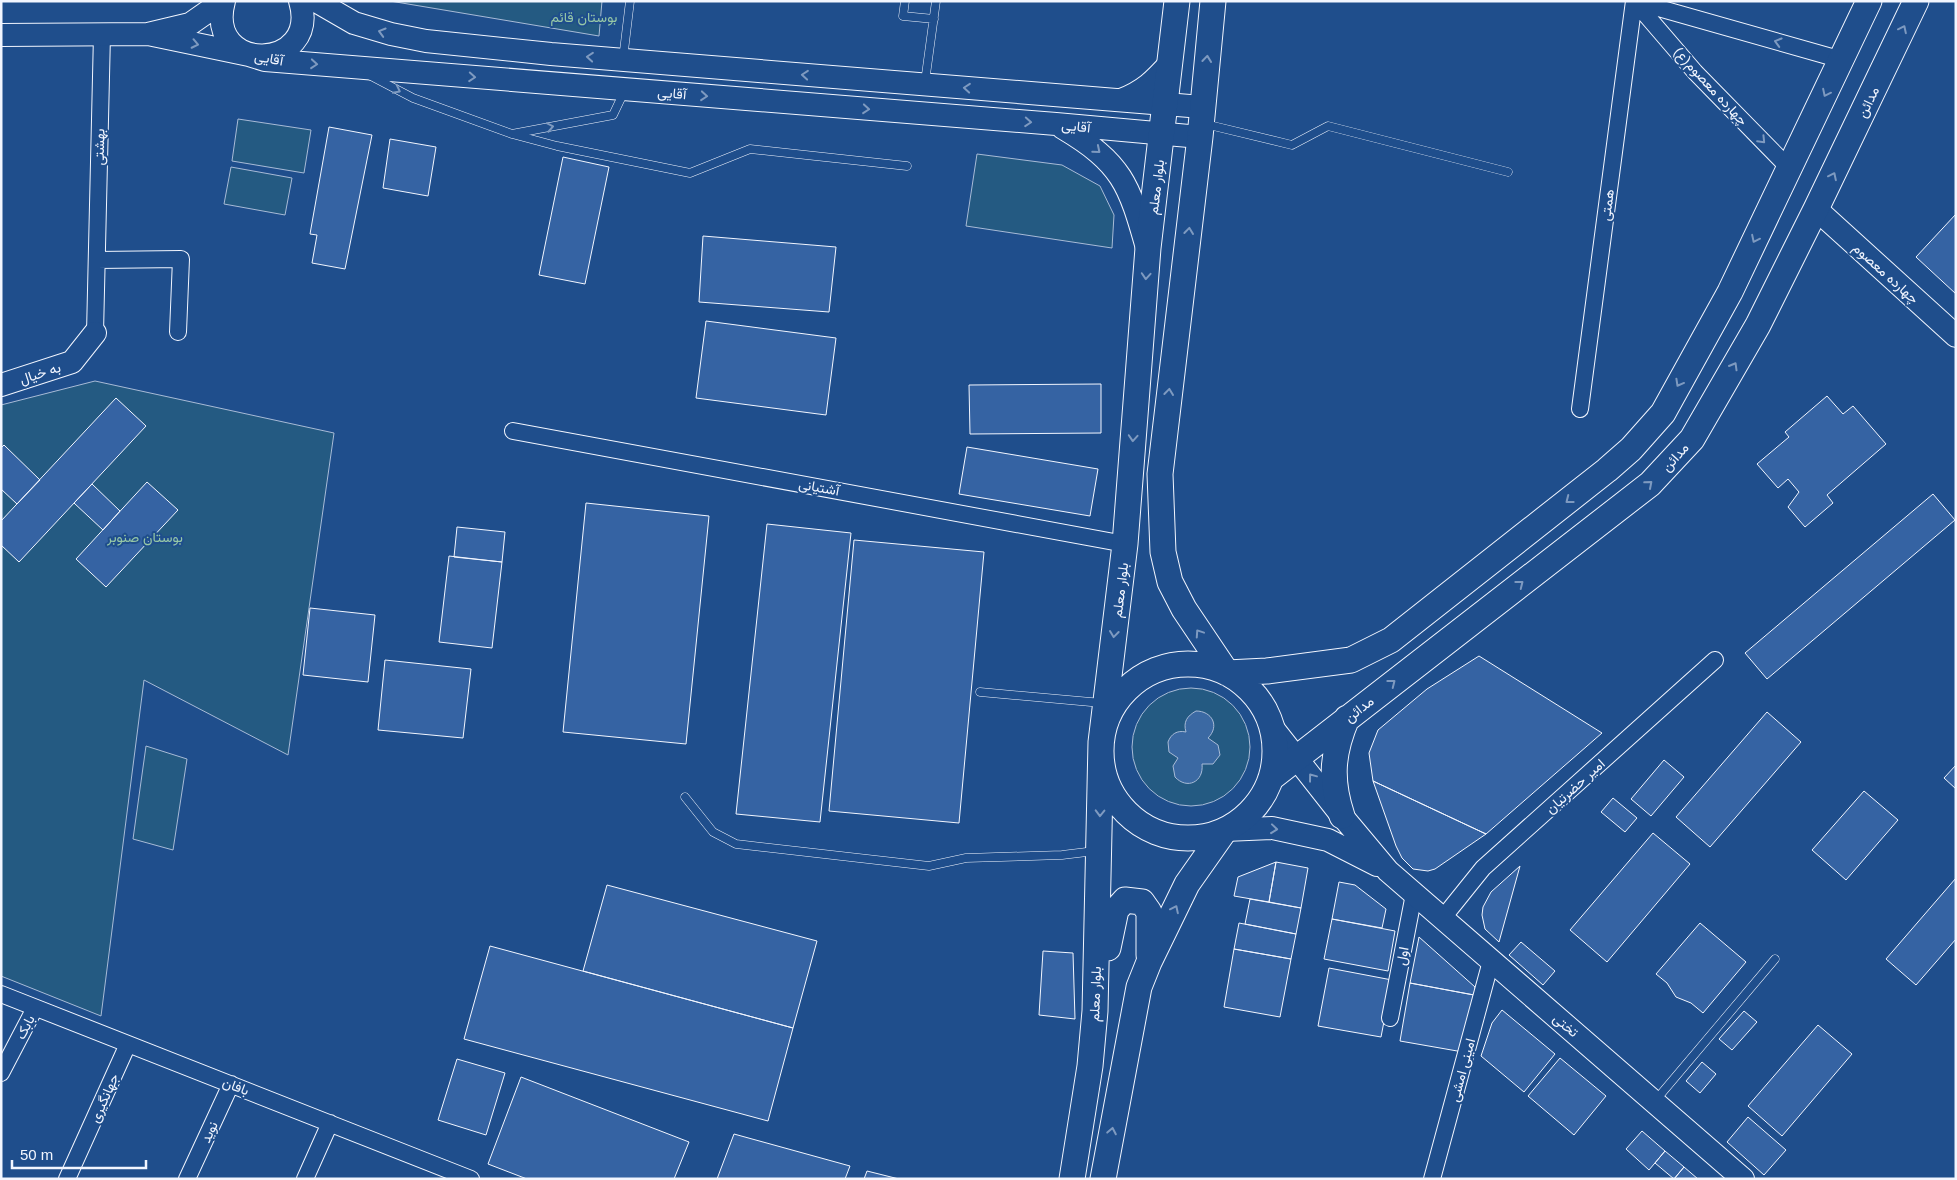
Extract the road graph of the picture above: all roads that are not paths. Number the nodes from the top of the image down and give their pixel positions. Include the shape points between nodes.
1 (300, 1) edge
2 (316, 1) edge
3 (630, 1) edge
4 (905, 1) edge
5 (936, 1) edge
6 (1177, 1) edge
7 (1213, 1) edge
8 (1634, 1) edge
9 (1869, 1) edge
10 (1916, 1) edge
11 (223, 2) edge
12 (934, 20) junction
13 (1, 34) edge
14 (102, 34) junction
15 (148, 34) junction
16 (249, 55) junction
17 (622, 60) junction
18 (1842, 60) junction
19 (1171, 62) junction
20 (354, 67) junction
21 (924, 84) junction
22 (625, 90) junction
23 (1120, 100) junction
24 (1166, 104) junction
25 (1201, 123) junction
26 (1056, 124) junction
27 (512, 134) junction
28 (1162, 134) junction
29 (907, 166) dead end
30 (1790, 168) junction
31 (1508, 172) dead end
32 (1816, 210) junction
33 (1148, 248) junction
34 (97, 260) junction
35 (178, 332) dead end
36 (95, 333) joint
37 (1956, 336) edge
38 (1, 385) edge
39 (1580, 409) dead end
40 (513, 431) dead end
41 (1125, 544) junction
42 (1715, 660) dead end
43 (1227, 673) junction
44 (980, 692) dead end
45 (1106, 703) junction
46 (1347, 718) junction
47 (1272, 727) junction
48 (1101, 742) junction
49 (1297, 757) junction
50 (1271, 778) junction
51 (685, 797) dead end
52 (1342, 816) junction
53 (1225, 830) junction
54 (1099, 851) junction
55 (1388, 871) junction
56 (1414, 894) junction
57 (1442, 919) junction
58 (1775, 959) dead end
59 (1491, 961) junction
60 (1149, 962) junction
61 (1, 994) edge
62 (35, 1008) junction
63 (1095, 1011) junction
64 (1390, 1018) dead end
65 (128, 1044) junction
66 (1, 1073) edge
67 (231, 1084) junction
68 (1655, 1101) junction
69 (330, 1123) junction
70 (67, 1179) edge
71 (187, 1179) edge
72 (305, 1179) edge
73 (471, 1179) edge
74 (1072, 1179) edge
75 (1103, 1179) edge
76 (1432, 1179) edge
77 (1743, 1179) edge

1 - 16 main road via 302,24 288,48 269,56
17 -> 2 main road, آقایی via 426,41 354,24
3 - 17 lane
4 - 12 lane via 903,16
5 - 12 lane
6 - 19 main road, بلوار معلم
25 -> 7 main road
18 -> 8 street
8 -> 30 street, چهارده معصوم(ع) via 1695,72
8 - 39 street, همتی
9 - 18 main road
32 -> 10 main road, مدائن
11 - 15 main road, آقایی via 190,24
11 - 16 main road via 222,28 228,40
12 - 21 lane
13 - 14 main road, آقایی
14 - 15 main road, آقایی
14 - 34 street, بهشتی
15 -> 16 main road, آقایی
16 -> 20 main road, آقایی via 265,60
21 -> 17 main road, آقایی
18 -> 30 main road
19 - 23 main road via 1152,83
19 - 24 main road, بلوار معلم
20 -> 22 main road, آقایی
20 -> 27 lane via 413,98
23 -> 21 main road, آقایی
22 -> 26 main road, آقایی
27 -> 22 lane via 614,115
23 - 24 main road, آقایی
24 - 25 main road, آقایی
24 - 28 main road, بلوار معلم
25 - 28 main road, آقایی
25 - 31 lane via 1292,145 1328,126
43 -> 25 main road via 1184,609 1170,582 1163,552 1160,474
26 - 28 main road, آقایی
26 -> 33 main road via 1089,144 1115,168 1127,186
27 - 29 lane via 690,173 750,149
28 - 33 main road, بلوار معلم
30 -> 43 main road via 1730,292 1663,413 1608,470 1391,640 1350,660
32 - 37 main road, چهارده معصوم
46 -> 32 main road, مدائن via 1650,484 1674,459 1692,439 1758,325
33 -> 41 main road, بلوار معلم
34 - 35 street via 181,259
34 - 36 street, بهشتی
36 - 38 main road, به خیال via 72,362
40 - 41 street, آشتیانی
41 -> 45 main road, بلوار معلم
42 - 57 street, امیر حضرتیان via 1483,868
43 - 47 main road via 1247,686 1263,705
43 - 48 main road via 1200,664 1173,665 1146,674 1124,692 1109,715
44 - 45 lane
45 - 48 main road, بلوار معلم
46 - 49 main road, مدائن
46 - 52 main road via 1335,754 1335,795
47 - 49 main road, تختی
47 - 50 main road via 1276,753
48 - 53 main road via 1102,765 1108,787 1120,807 1137,823 1158,834 1180,838 1203,838
48 -> 54 main road, بلوار معلم
49 - 50 main road, مدائن
52 -> 49 main road, تختی
50 - 53 main road via 1261,800 1245,818
51 - 54 lane via 712,832 736,844 929,866 966,858 1062,856
52 - 55 main road, تختی
53 -> 55 main road, تختی via 1272,828 1328,840
60 -> 53 main road via 1187,884
54 - 63 main road, بلوار معلم
55 - 56 main road, تختی
56 - 57 main road, تختی
56 - 64 street, اول
57 - 59 main road, تختی
58 - 68 lane
59 - 68 main road, تختی
59 - 76 street, امینی امشی
60 - 63 main road via 1149,912 1142,902 1125,900 1116,910
75 -> 60 main road via 1139,987
61 - 62 street, بافان
62 - 65 street, بافان
62 - 66 street, بابک
63 - 74 main road, بلوار معلم via 1090,1066
65 - 67 street, بافان
65 - 70 street, جهانگیری
67 - 69 street, بافان
67 - 71 street, نوید
68 - 77 main road, تختی
69 - 72 street
69 - 73 street, بافان

